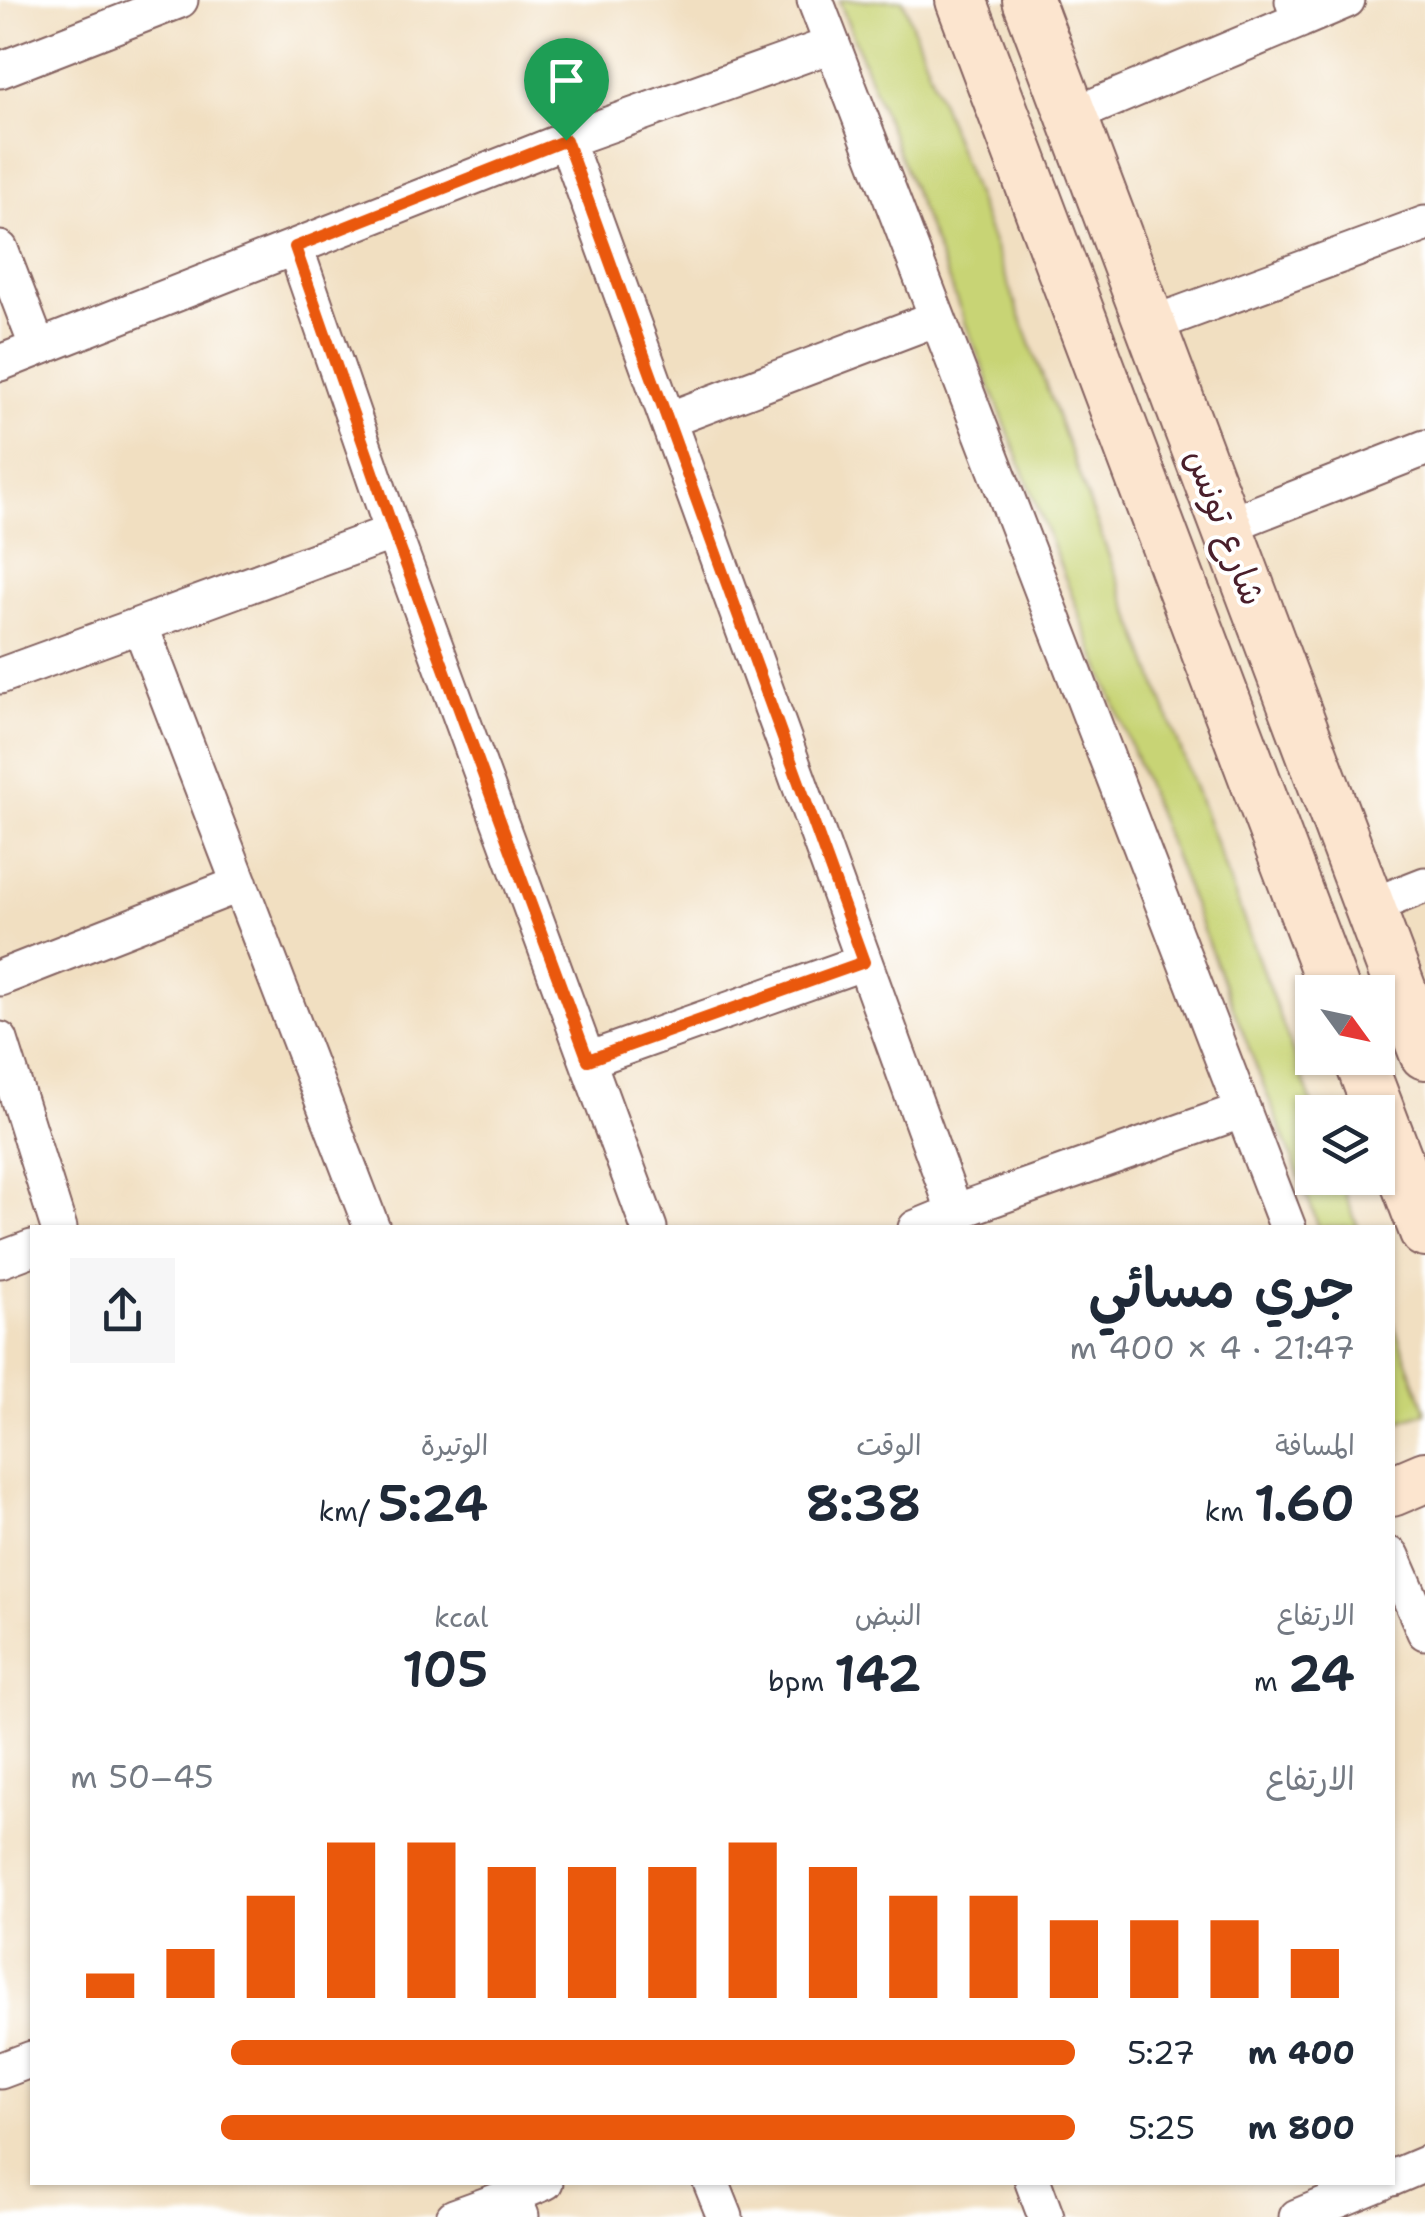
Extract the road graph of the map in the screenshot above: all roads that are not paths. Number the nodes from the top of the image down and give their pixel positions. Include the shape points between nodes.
1 (180, 0) edge
2 (815, 0) edge
3 (962, 0) edge
4 (1028, 0) edge
5 (1347, 0) edge
6 (1296, 10) edge
7 (831, 45) junction
8 (0, 70) edge
9 (1072, 116) junction
10 (566, 140) junction
11 (1425, 224) edge
12 (295, 247) junction
13 (0, 249) edge
14 (937, 318) junction
15 (1150, 326) junction
16 (38, 348) junction
17 (0, 364) edge
18 (668, 420) junction
19 (1425, 448) edge
20 (1226, 526) junction
21 (394, 532) junction
22 (140, 625) junction
23 (0, 676) edge
24 (240, 884) junction
25 (1425, 885) edge
26 (1369, 907) junction
27 (864, 962) junction
28 (1329, 975) edge
29 (0, 978) edge
30 (0, 1040) edge
31 (1425, 1054) edge
32 (588, 1060) junction
33 (1367, 1077) edge
34 (1425, 1080) edge
35 (1243, 1110) junction
36 (954, 1212) junction
37 (58, 1225) edge
38 (371, 1225) edge
39 (647, 1225) edge
40 (923, 1225) edge
41 (1287, 1225) edge
42 (1425, 1232) edge
43 (30, 1249) edge
44 (0, 1260) edge
45 (1425, 1477) edge
46 (1395, 1491) edge
47 (1395, 1561) edge
48 (1425, 1632) edge
49 (30, 2060) edge
50 (0, 2071) edge
51 (1425, 2164) edge
52 (1395, 2177) edge
53 (712, 2185) edge
54 (1034, 2185) edge
55 (1367, 2185) edge
56 (1328, 2193) edge
57 (526, 2198) edge
58 (454, 2217) edge
59 (724, 2217) edge
60 (1046, 2217) edge
61 (1298, 2217) edge

1 - 8 street
2 - 7 street
3 - 28 street, شارع تونس
4 - 9 street, شارع تونس
5 - 6 street
6 - 9 street
7 - 10 street
7 - 14 street
9 - 15 street, شارع تونس
10 - 12 street
10 - 18 street
11 - 15 street
12 - 16 street
12 - 21 street
13 - 16 street
14 - 18 street
14 - 35 street
15 - 20 street, شارع تونس
16 - 17 street
18 - 27 street
19 - 20 street
20 - 26 street, شارع تونس
21 - 22 street
21 - 32 street
22 - 23 street
22 - 24 street
24 - 29 street
24 - 38 street
25 - 26 street
26 - 31 street, شارع تونس
27 - 32 street
27 - 36 street
30 - 37 street
32 - 39 street
33 - 34 street
33 - 42 street
35 - 36 street
35 - 41 street
36 - 40 street
43 - 44 street
45 - 46 street
47 - 48 street
49 - 50 street
51 - 52 street
53 - 59 street
54 - 60 street
55 - 56 street
56 - 61 street
57 - 58 street

